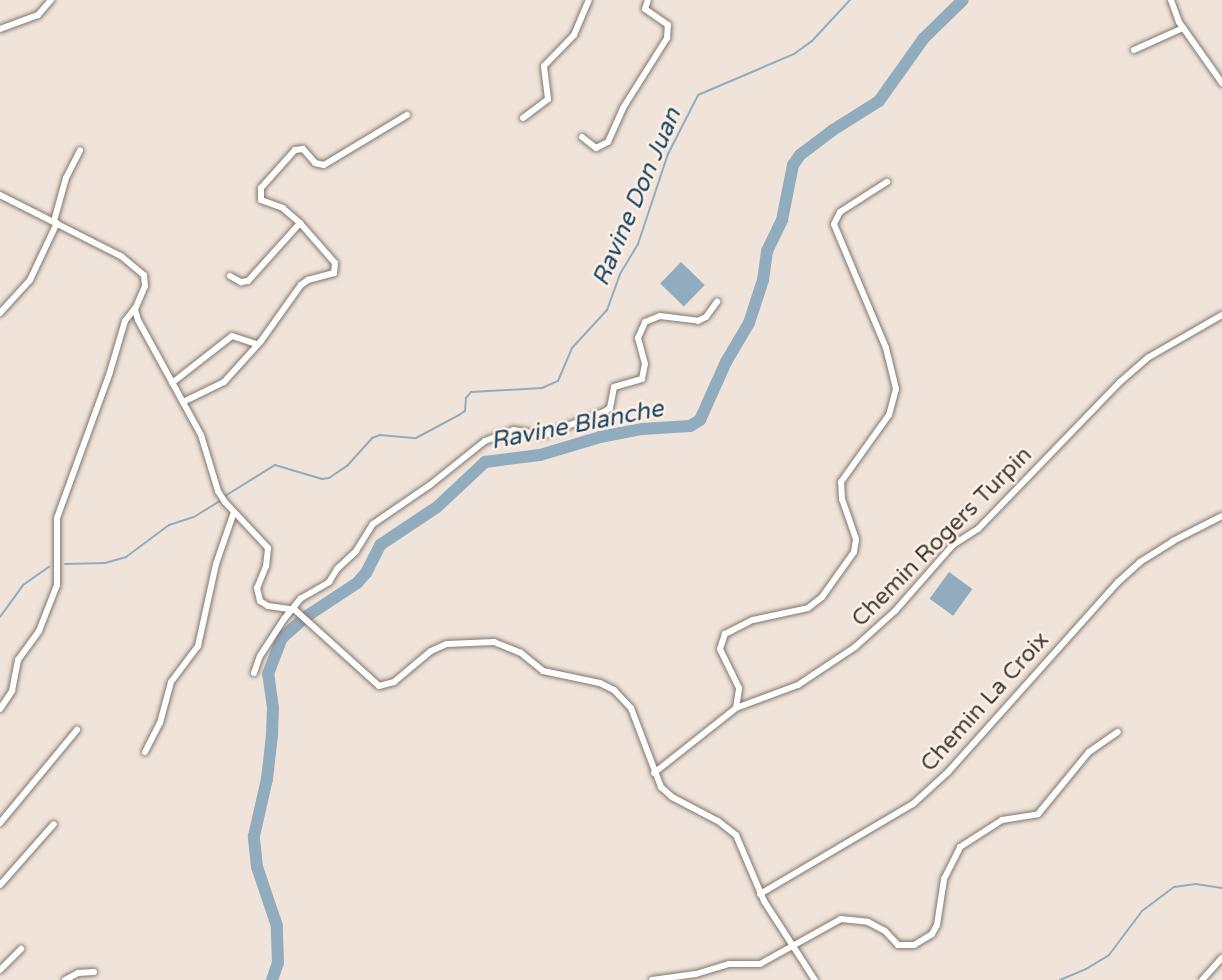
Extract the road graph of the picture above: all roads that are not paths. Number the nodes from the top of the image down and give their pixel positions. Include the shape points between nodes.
1 (51, 0) edge
2 (589, 0) edge
3 (648, 0) edge
4 (1171, 0) edge
5 (1183, 28) junction
6 (0, 29) edge
7 (1134, 50) dead end
8 (1222, 83) edge
9 (407, 115) dead end
10 (523, 118) dead end
11 (582, 137) dead end
12 (80, 150) dead end
13 (887, 182) dead end
14 (0, 195) edge
15 (55, 222) junction
16 (300, 223) junction
17 (230, 276) dead end
18 (717, 302) dead end
19 (136, 307) junction
20 (0, 313) edge
21 (1222, 314) edge
22 (257, 344) junction
23 (172, 383) junction
24 (183, 402) junction
25 (234, 512) junction
26 (1222, 516) edge
27 (293, 609) junction
28 (254, 673) dead end
29 (736, 708) junction
30 (0, 709) edge
31 (77, 730) dead end
32 (1118, 732) dead end
33 (145, 752) dead end
34 (654, 773) junction
35 (0, 823) edge
36 (54, 824) dead end
37 (0, 885) edge
38 (760, 894) junction
39 (793, 945) junction
40 (21, 949) dead end
41 (1222, 958) edge
42 (0, 970) edge
43 (94, 972) dead end
44 (1203, 979) edge
45 (65, 980) edge
46 (652, 980) edge
47 (815, 980) edge

1 - 6 street via 38,15
2 - 10 street via 574,35 544,66 548,99
3 - 11 street via 647,12 669,28 667,38 608,142 596,148
4 - 5 street
5 - 7 street
5 - 8 street
9 - 16 street via 324,165 315,163 303,149 295,150 259,195
12 - 15 street via 66,178
13 - 29 street via 839,212 834,224 886,348 896,389 889,415 841,482 855,549 816,603 797,612 753,620 725,634 720,649 739,688
14 - 15 street
15 - 19 street via 142,272 145,286
15 - 20 street via 30,280
16 - 17 street via 248,281
16 - 22 street via 335,263 334,273 301,285
18 - 27 street via 698,321 660,316 645,322 638,338 645,364 642,379 614,387 610,408 544,435 513,430 485,441 373,524 329,582 300,599
19 - 23 street via 138,320
19 - 30 street via 125,321 57,518 57,585 39,631 21,654 12,691
21 - 29 street, Chemin Rogers Turpin via 1149,357 1120,383 855,647 798,685
22 - 23 street via 232,336
22 - 24 street via 225,382
23 - 24 street
24 - 25 street via 208,451 218,491
25 - 27 street via 268,548 258,598 268,606
25 - 33 street via 216,564 198,646 171,682 160,723
26 - 38 street, Chemin La Croix via 1173,541 1118,582 948,772 912,804
27 - 28 street via 260,656
27 - 34 street via 379,686 394,682 431,651 447,644 494,642 522,653 543,671 606,686 631,708
29 - 34 street, Chemin Rogers Turpin
31 - 35 street
32 - 39 street via 1089,752 1038,814 1002,820 960,848 944,879 939,921 932,934 904,946 893,942 878,926 841,919
34 - 38 street via 673,797 736,835
36 - 37 street
38 - 39 street
39 - 46 street via 754,966 729,964
39 - 47 street
40 - 42 street
41 - 44 street
43 - 45 street

